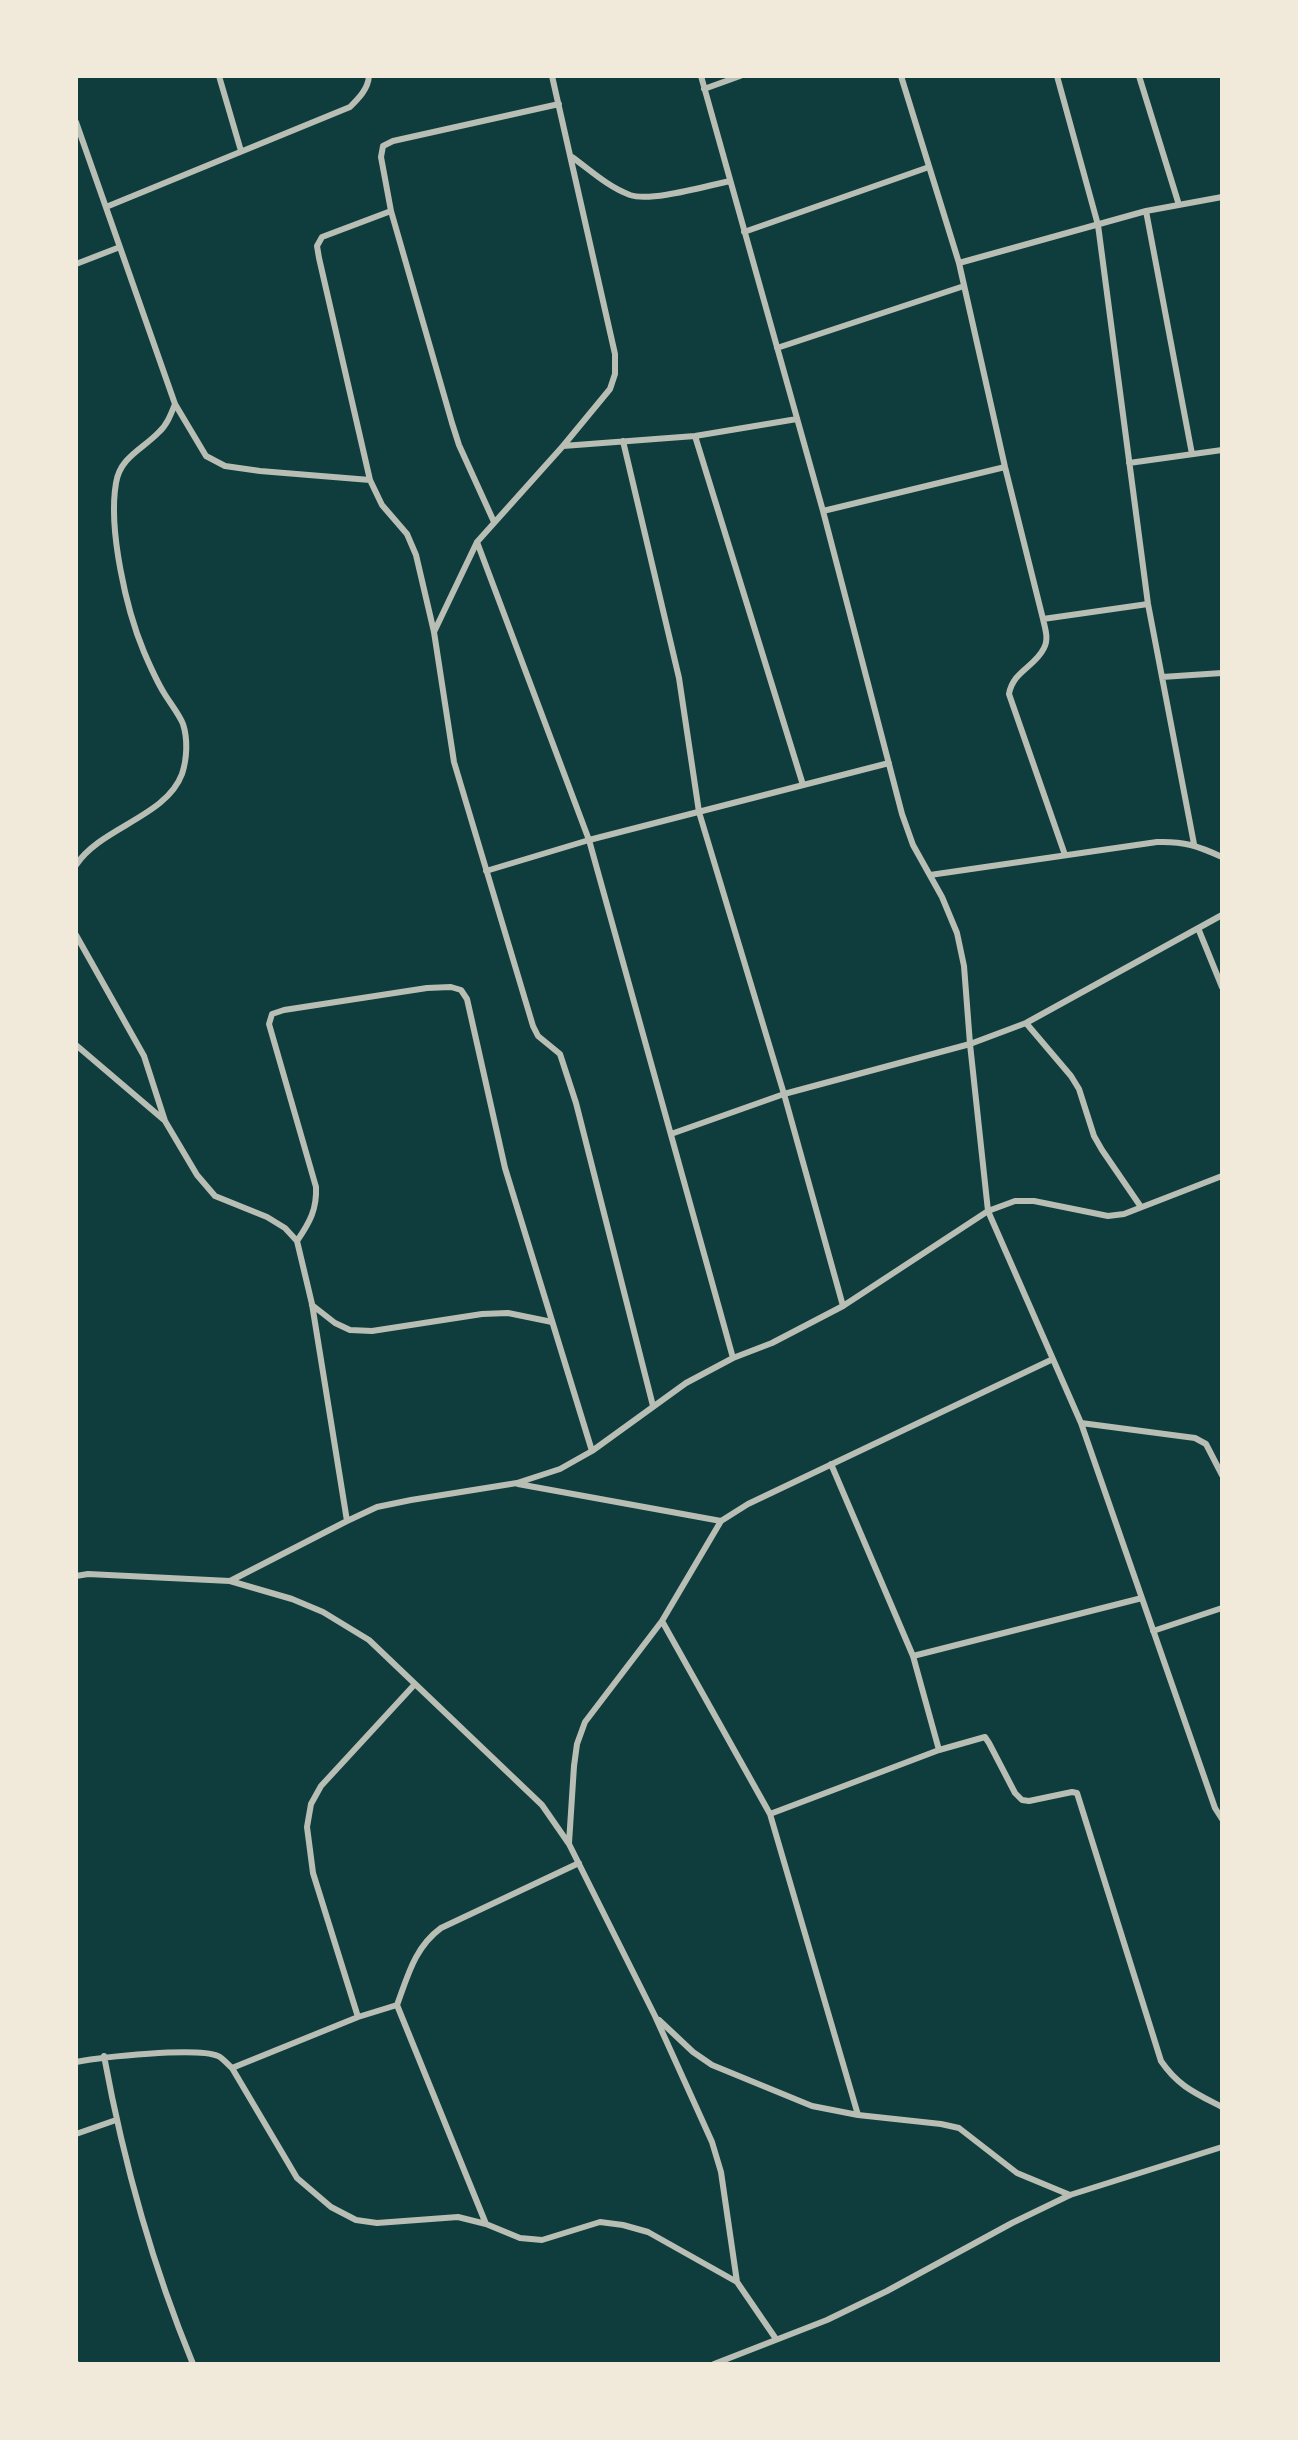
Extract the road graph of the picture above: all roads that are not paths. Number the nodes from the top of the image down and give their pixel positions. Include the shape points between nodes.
1 (219, 76) edge
2 (369, 76) edge
3 (552, 76) edge
4 (700, 76) edge
5 (740, 76) edge
6 (901, 76) edge
7 (1057, 76) edge
8 (1139, 76) edge
9 (704, 88) junction
10 (559, 105) junction
11 (76, 122) edge
12 (241, 151) junction
13 (571, 157) junction
14 (929, 167) junction
15 (730, 181) junction
16 (1221, 197) edge
17 (1179, 205) junction
18 (106, 207) junction
19 (391, 211) junction
20 (1146, 211) junction
21 (1098, 225) junction
22 (744, 232) junction
23 (120, 247) junction
24 (959, 263) junction
25 (76, 264) edge
26 (964, 286) junction
27 (777, 348) junction
28 (175, 405) junction
29 (797, 419) junction
30 (695, 436) junction
31 (623, 441) junction
32 (563, 446) junction
33 (1221, 450) edge
34 (1192, 454) junction
35 (1129, 463) junction
36 (1005, 467) junction
37 (370, 480) junction
38 (823, 512) junction
39 (494, 522) junction
40 (477, 542) junction
41 (1148, 604) junction
42 (1043, 619) junction
43 (434, 632) junction
44 (1221, 673) edge
45 (1162, 677) junction
46 (889, 763) junction
47 (803, 785) junction
48 (699, 812) junction
49 (589, 840) junction
50 (1194, 844) junction
51 (1065, 855) junction
52 (1221, 857) edge
53 (76, 865) edge
54 (486, 871) junction
55 (930, 875) junction
56 (1221, 915) edge
57 (1198, 928) junction
58 (76, 935) edge
59 (1221, 987) edge
60 (1026, 1023) junction
61 (970, 1044) junction
62 (76, 1045) edge
63 (784, 1094) junction
64 (165, 1121) junction
65 (671, 1134) junction
66 (1221, 1176) edge
67 (1141, 1207) junction
68 (988, 1211) junction
69 (297, 1241) junction
70 (312, 1304) junction
71 (843, 1306) junction
72 (552, 1322) junction
73 (733, 1358) junction
74 (1053, 1359) junction
75 (653, 1406) junction
76 (1081, 1423) junction
77 (592, 1451) junction
78 (831, 1464) junction
79 (1221, 1472) edge
80 (517, 1483) junction
81 (347, 1521) junction
82 (721, 1521) junction
83 (76, 1576) edge
84 (230, 1581) junction
85 (1142, 1598) junction
86 (1221, 1608) edge
87 (662, 1620) junction
88 (1153, 1631) junction
89 (913, 1656) junction
90 (415, 1684) junction
91 (939, 1750) junction
92 (770, 1814) junction
93 (1221, 1819) edge
94 (569, 1844) junction
95 (579, 1863) junction
96 (397, 2005) junction
97 (655, 2016) junction
98 (358, 2017) junction
99 (104, 2056) junction
100 (76, 2062) edge
101 (232, 2068) junction
102 (1221, 2107) edge
103 (858, 2115) junction
104 (116, 2120) junction
105 (76, 2134) edge
106 (1221, 2148) edge
107 (1070, 2195) junction
108 (486, 2224) junction
109 (737, 2283) junction
110 (776, 2339) junction
111 (193, 2364) edge
112 (714, 2364) edge

1 - 12 street
2 - 12 street via 360,96 350,106
3 - 10 street
4 - 9 street
5 - 9 street
6 - 14 street
7 - 21 street
8 - 17 street
9 - 15 street
10 - 13 street
10 - 19 street via 383,146 381,157
11 - 18 street
12 - 18 street
13 - 15 street via 615,188 632,195 649,197
13 - 32 street via 615,354 615,374 610,389
14 - 22 street
14 - 24 street
15 - 22 street
16 - 17 street
17 - 20 street
18 - 23 street
19 - 37 street via 322,237 317,246
19 - 39 street via 459,445
20 - 21 street
20 - 34 street
21 - 24 street
21 - 35 street
22 - 27 street
23 - 25 street
23 - 28 street
24 - 26 street
26 - 27 street
26 - 36 street
27 - 29 street
28 - 37 street via 206,456 225,466
28 - 53 street via 160,432 121,468 116,483 115,539 127,600 143,650 183,724 187,746 181,775 163,801 102,839
29 - 30 street
29 - 38 street
30 - 31 street
30 - 47 street
31 - 32 street
31 - 48 street via 679,678
32 - 39 street
33 - 34 street
34 - 35 street
35 - 41 street
36 - 38 street
36 - 42 street
37 - 43 street via 382,505 412,543
38 - 46 street
39 - 40 street
40 - 43 street
40 - 49 street
41 - 42 street
41 - 45 street
42 - 51 street via 1044,648 1011,683 1009,694
43 - 54 street via 454,762
44 - 45 street
45 - 50 street
46 - 47 street
46 - 55 street via 913,845
47 - 48 street
48 - 49 street
48 - 63 street
49 - 54 street
49 - 65 street
50 - 51 street via 1157,842
50 - 52 street
51 - 55 street
54 - 75 street via 533,1026 538,1036 560,1054 576,1103
55 - 61 street via 957,933 964,966
56 - 57 street
57 - 59 street
57 - 60 street
58 - 64 street via 144,1056
60 - 61 street
60 - 67 street via 1071,1076 1101,1150
61 - 63 street
61 - 68 street
62 - 64 street
63 - 65 street
63 - 71 street
64 - 69 street via 197,1175 215,1196 267,1218 285,1228
65 - 73 street
66 - 67 street
67 - 68 street via 1108,1216 1034,1200 1015,1201
68 - 71 street
68 - 74 street
69 - 70 street
69 - 72 street via 312,1221 316,1187 269,1024 272,1014 427,987 461,990 467,999 505,1168
70 - 72 street via 350,1330 372,1331 482,1314 508,1313
70 - 81 street
71 - 73 street via 772,1343
72 - 77 street
73 - 75 street
74 - 76 street
74 - 78 street
75 - 77 street
76 - 79 street via 1195,1438 1206,1444
76 - 85 street
77 - 80 street via 560,1469
78 - 82 street
78 - 89 street
80 - 81 street via 377,1507
80 - 82 street
81 - 84 street
82 - 87 street
83 - 84 street
84 - 90 street via 323,1612 369,1640
85 - 88 street
85 - 89 street
86 - 88 street
87 - 92 street
87 - 94 street via 585,1722 574,1766
88 - 93 street
89 - 91 street
90 - 94 street via 542,1805
90 - 98 street via 321,1786 311,1804 307,1827 313,1873
91 - 92 street
91 - 102 street via 985,1737 1022,1800 1077,1793 1161,2061 1187,2089
92 - 103 street
94 - 95 street
95 - 96 street via 429,1937 415,1956
95 - 97 street
96 - 98 street
96 - 108 street
97 - 103 street via 712,2065 812,2106
97 - 109 street via 712,2142 721,2172
98 - 101 street
99 - 100 street
99 - 101 street via 202,2053 219,2056
99 - 104 street
101 - 108 street via 297,2178 331,2207 356,2220 377,2223 458,2217
103 - 107 street via 959,2128 1017,2173
104 - 105 street
104 - 111 street via 167,2298
106 - 107 street
107 - 110 street via 887,2292
108 - 109 street via 520,2238 542,2240 600,2222 623,2224 648,2232
109 - 110 street
110 - 112 street

